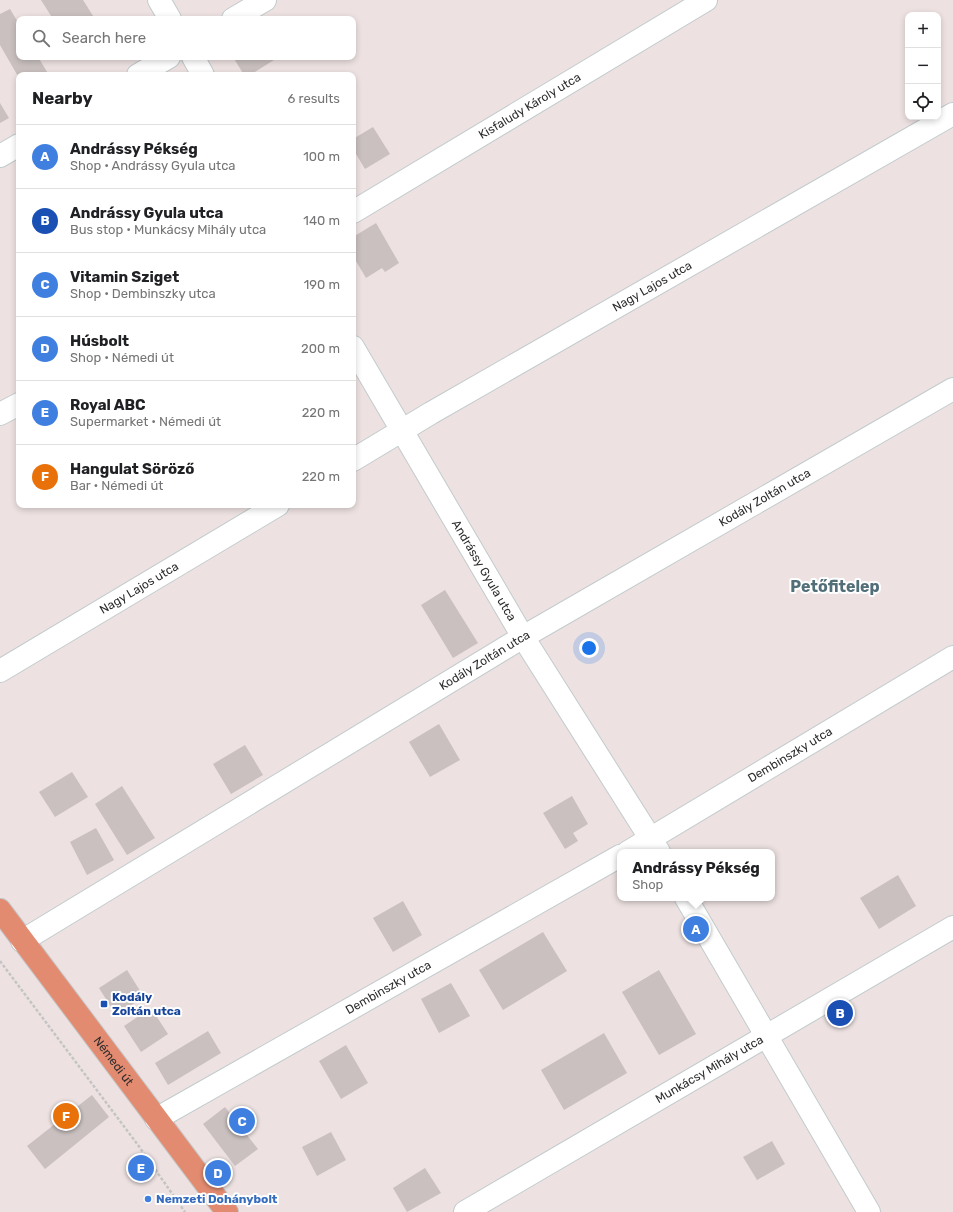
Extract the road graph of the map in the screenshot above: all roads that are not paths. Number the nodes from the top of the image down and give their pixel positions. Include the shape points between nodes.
1 (159, 0) edge
2 (265, 0) edge
3 (706, 0) edge
4 (168, 16) edge
5 (238, 16) edge
6 (164, 60) edge
7 (195, 60) edge
8 (143, 72) edge
9 (201, 72) edge
10 (953, 114) edge
11 (16, 147) edge
12 (0, 156) edge
13 (356, 210) edge
14 (356, 352) edge
15 (953, 389) edge
16 (16, 406) edge
17 (0, 414) edge
18 (402, 431) junction
19 (356, 458) edge
20 (273, 508) edge
21 (523, 637) junction
22 (953, 657) edge
23 (0, 671) edge
24 (655, 845) edge
25 (640, 849) edge
26 (617, 858) edge
27 (688, 901) edge
28 (0, 910) edge
29 (953, 927) edge
30 (22, 941) junction
31 (767, 1037) junction
32 (156, 1119) junction
33 (227, 1212) edge
34 (465, 1212) edge
35 (869, 1212) edge

1 - 4 street
2 - 5 street
3 - 13 street, Kisfaludy Károly utca
6 - 8 street
7 - 9 street
10 - 18 street, Nagy Lajos utca
11 - 12 street
14 - 18 street, Andrássy Gyula utca
15 - 21 street, Kodály Zoltán utca
16 - 17 street
18 - 19 street, Nagy Lajos utca
18 - 21 street, Andrássy Gyula utca
20 - 23 street, Nagy Lajos utca
21 - 24 street, Andrássy Gyula utca
21 - 30 street, Kodály Zoltán utca
22 - 24 street, Dembinszky utca
24 - 25 street, Dembinszky utca
26 - 32 street, Dembinszky utca
27 - 31 street
28 - 30 main road, Némedi út
29 - 31 street, Munkácsy Mihály utca
30 - 32 main road, Némedi út
31 - 34 street, Munkácsy Mihály utca
31 - 35 street
32 - 33 main road, Némedi út

